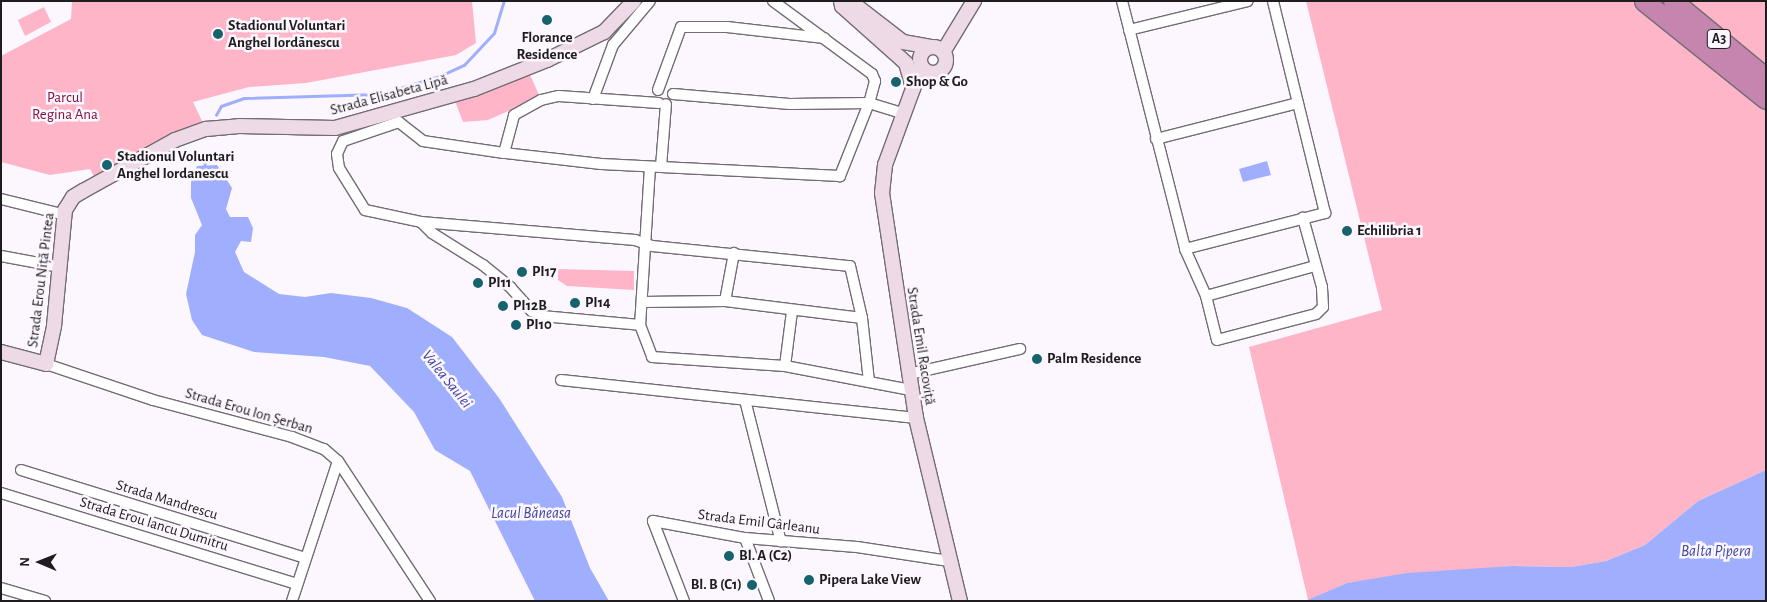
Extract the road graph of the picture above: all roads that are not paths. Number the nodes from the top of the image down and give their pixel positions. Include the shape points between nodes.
1 (634, 1) edge
2 (650, 1) edge
3 (773, 1) edge
4 (842, 1) edge
5 (850, 1) edge
6 (966, 1) edge
7 (974, 1) edge
8 (1122, 1) edge
9 (1248, 1) edge
10 (1273, 1) edge
11 (1635, 1) edge
12 (1644, 1) edge
13 (1673, 1) edge
14 (1691, 1) edge
15 (1129, 30) junction
16 (1681, 30) junction
17 (825, 38) junction
18 (935, 49) junction
19 (1766, 66) edge
20 (923, 67) junction
21 (1766, 78) edge
22 (658, 90) junction
23 (913, 93) junction
24 (673, 94) junction
25 (593, 99) junction
26 (1766, 99) edge
27 (663, 103) junction
28 (869, 103) junction
29 (1298, 103) junction
30 (905, 114) junction
31 (1156, 139) junction
32 (504, 153) junction
33 (650, 167) junction
34 (661, 167) junction
35 (83, 191) joint
36 (1, 199) edge
37 (65, 215) junction
38 (1303, 218) junction
39 (421, 222) junction
40 (645, 243) junction
41 (1185, 249) junction
42 (734, 253) junction
43 (1, 256) edge
44 (1315, 266) junction
45 (60, 268) junction
46 (1206, 296) junction
47 (725, 301) junction
48 (642, 302) junction
49 (792, 311) junction
50 (862, 318) junction
51 (640, 325) junction
52 (1020, 349) dead end
53 (1, 352) edge
54 (46, 364) junction
55 (785, 366) junction
56 (909, 374) junction
57 (560, 380) dead end
58 (869, 381) junction
59 (911, 390) junction
60 (745, 400) junction
61 (916, 418) junction
62 (338, 461) junction
63 (21, 470) dead end
64 (1, 493) edge
65 (744, 538) junction
66 (781, 542) junction
67 (305, 558) junction
68 (949, 561) junction
69 (297, 584) junction
70 (1, 588) edge
71 (45, 601) edge
72 (292, 601) edge
73 (430, 601) edge
74 (684, 601) edge
75 (769, 601) edge
76 (960, 601) edge

1 - 35 street, Strada Elisabeta Lipă via 604,32 547,60 474,88 335,128 239,126 206,129 175,140
2 - 25 street via 614,45
3 - 17 street
4 - 20 street
4 - 23 street via 842,6 906,63
5 - 18 street via 903,42
6 - 18 street, Strada Emil Racoviță
7 - 18 street, Strada Emil Racoviță
8 - 15 street
9 - 15 street
10 - 29 street
11 - 16 highway
12 - 16 highway, A3
13 - 21 highway, A3
14 - 19 highway
15 - 31 street
16 - 26 highway, A3
17 - 22 street via 727,27 681,27
17 - 28 street via 872,74 875,81
18 - 20 street, Strada Emil Racoviță via 922,52
18 - 20 street, Strada Emil Racoviță via 946,60 944,68
20 - 23 street, Strada Emil Racoviță
22 - 24 street via 668,87
22 - 27 street via 656,98
23 - 30 street, Strada Emil Racoviță
24 - 27 street via 671,102
24 - 28 street via 761,103
25 - 27 street
25 - 32 street via 559,96 520,110 510,124
27 - 34 street
28 - 30 street
28 - 34 street via 840,176
29 - 31 street
29 - 38 street via 1325,213
30 - 56 street, Strada Emil Racoviță via 887,158 882,184
31 - 41 street
32 - 33 street
32 - 39 street via 423,141 411,128 399,122 342,141 337,154 339,168 359,204 370,211
33 - 34 street
33 - 40 street
35 - 37 street, Strada Erou Niță Pintea via 69,202
36 - 37 street
37 - 45 street, Strada Erou Niță Pintea
38 - 41 street
38 - 44 street
39 - 40 street
39 - 51 street via 483,265 532,311 542,316
40 - 42 street
40 - 48 street
41 - 46 street
42 - 47 street
42 - 50 street via 850,266
43 - 45 street
44 - 46 street
44 - 46 street via 1322,287 1322,307 1316,314 1218,340
45 - 54 street, Strada Erou Niță Pintea
47 - 48 street
47 - 49 street
48 - 51 street
49 - 50 street
49 - 55 street
50 - 58 street
51 - 55 street via 652,357
52 - 56 street
53 - 54 street, Strada Erou Niță Pintea
54 - 62 street, Strada Erou Ion Șerban via 153,400 292,437 324,449
55 - 58 street
56 - 59 street, Strada Emil Racoviță
57 - 60 street
58 - 59 street
59 - 61 street, Strada Emil Racoviță
60 - 61 street
60 - 66 street
61 - 68 street, Strada Emil Racoviță
62 - 67 street
62 - 73 street, Strada Erou Ion Șerban
63 - 67 street, Strada Mandrescu
64 - 69 street, Strada Erou Iancu Dumitru
65 - 66 street, Strada Emil Gârleanu
65 - 74 street, Strada Emil Gârleanu via 700,532 676,523 652,522
65 - 75 street
66 - 68 street, Strada Emil Gârleanu via 857,547
67 - 69 street
68 - 76 street, Strada Emil Racoviță
69 - 72 street
70 - 71 street

